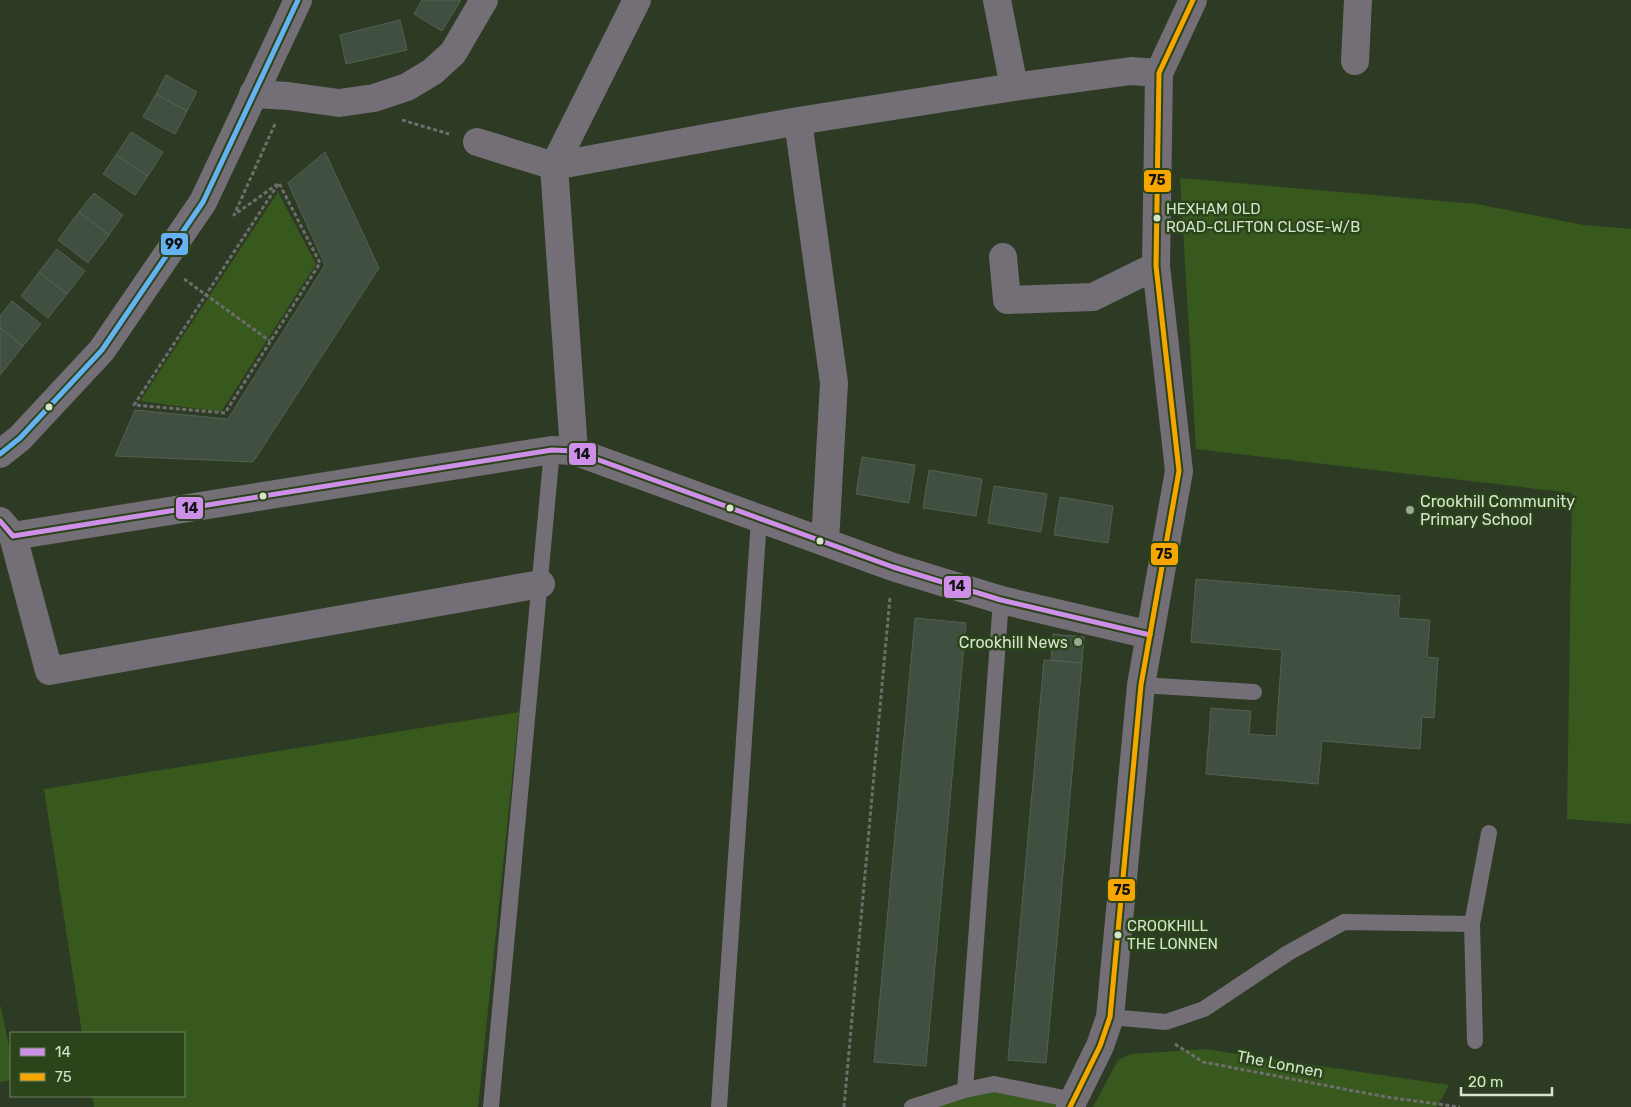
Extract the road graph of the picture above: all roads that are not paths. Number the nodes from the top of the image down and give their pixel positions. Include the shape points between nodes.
1 (298, 0) edge
2 (484, 0) edge
3 (637, 0) edge
4 (997, 0) edge
5 (1193, 0) edge
6 (1358, 0) edge
7 (1355, 61) dead end
8 (1159, 73) junction
9 (1014, 87) junction
10 (253, 94) junction
11 (798, 121) junction
12 (477, 142) road end
13 (554, 166) junction
14 (1003, 257) dead end
15 (1156, 266) junction
16 (563, 450) junction
17 (0, 454) edge
18 (759, 519) junction
19 (6, 529) edge
20 (825, 542) junction
21 (541, 584) junction
22 (1001, 600) junction
23 (1150, 635) junction
24 (1141, 685) junction
25 (1254, 692) dead end
26 (1489, 833) dead end
27 (1472, 924) junction
28 (1110, 1017) junction
29 (1475, 1041) dead end
30 (964, 1090) junction
31 (1072, 1104) edge
32 (491, 1107) edge
33 (719, 1107) edge
34 (912, 1107) edge

1 - 10 street
2 - 10 street via 453,53 432,72 407,87 374,98 339,103
3 - 13 street
4 - 9 street
5 - 8 street
6 - 7 street
8 - 9 street via 1131,71
8 - 15 street
9 - 11 street
10 - 17 street via 202,202 102,350 20,438
11 - 13 street
11 - 20 street via 834,383
12 - 13 street
13 - 16 street
14 - 15 street via 1007,300 1093,297
15 - 23 street via 1179,472
16 - 18 street
16 - 19 street
16 - 21 lane
18 - 20 street
18 - 33 lane
19 - 21 street via 49,671
20 - 22 street
21 - 32 lane
22 - 23 street
22 - 30 lane
23 - 24 street
24 - 25 lane
24 - 28 street
26 - 27 lane
27 - 28 lane via 1344,922 1288,953 1204,1009 1166,1022
27 - 29 lane
28 - 31 street
30 - 31 lane via 994,1084
30 - 34 lane

